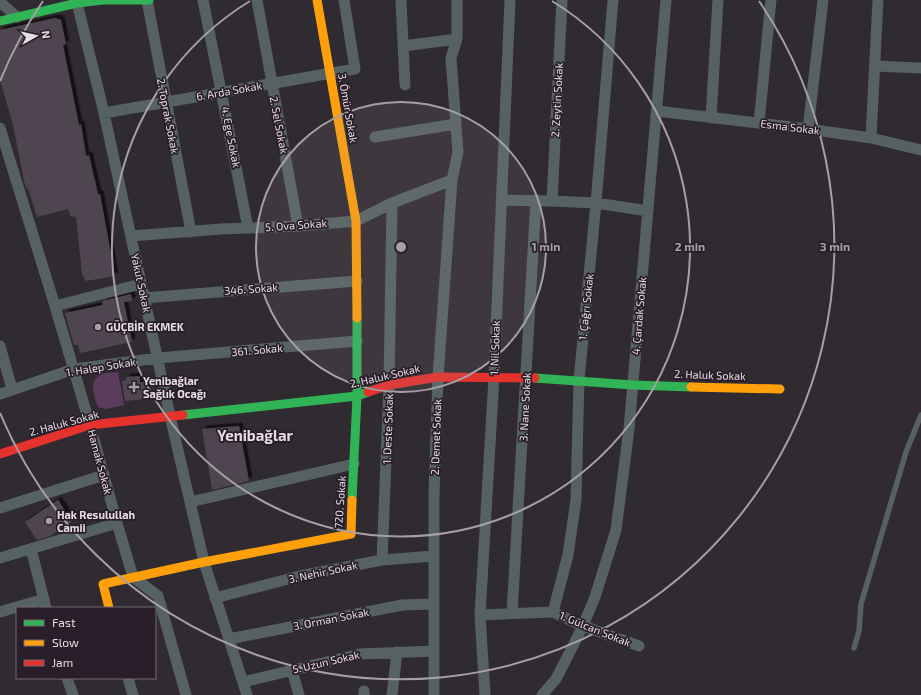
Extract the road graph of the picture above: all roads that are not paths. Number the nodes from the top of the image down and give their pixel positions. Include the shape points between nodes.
1 (148, 0) edge
2 (203, 0) edge
3 (257, 0) edge
4 (317, 0) edge
5 (344, 0) edge
6 (401, 0) edge
7 (457, 0) edge
8 (510, 0) edge
9 (562, 0) edge
10 (613, 0) edge
11 (666, 0) edge
12 (718, 0) edge
13 (771, 0) edge
14 (823, 0) edge
15 (878, 0) edge
16 (78, 1) edge
17 (0, 2) edge
18 (18, 17) junction
19 (0, 21) edge
20 (457, 39) junction
21 (403, 46) junction
22 (876, 66) junction
23 (921, 68) edge
24 (330, 73) junction
25 (272, 83) junction
26 (405, 85) dead end
27 (222, 92) junction
28 (165, 102) junction
29 (657, 111) junction
30 (104, 113) junction
31 (711, 118) junction
32 (759, 123) junction
33 (456, 124) junction
34 (0, 128) edge
35 (808, 129) junction
36 (375, 137) dead end
37 (871, 138) junction
38 (921, 150) edge
39 (452, 180) junction
40 (501, 200) junction
41 (536, 200) junction
42 (552, 201) junction
43 (392, 203) junction
44 (596, 203) junction
45 (648, 211) junction
46 (356, 221) junction
47 (298, 226) junction
48 (248, 228) junction
49 (190, 232) junction
50 (131, 236) junction
51 (357, 281) junction
52 (141, 284) junction
53 (144, 298) junction
54 (55, 306) junction
55 (357, 341) junction
56 (0, 346) edge
57 (158, 358) junction
58 (74, 369) junction
59 (494, 376) junction
60 (438, 377) junction
61 (526, 377) junction
62 (579, 380) junction
63 (389, 385) junction
64 (633, 385) junction
65 (12, 389) junction
66 (780, 389) dead end
67 (0, 394) edge
68 (356, 396) junction
69 (921, 415) edge
70 (170, 416) junction
71 (90, 426) junction
72 (0, 454) edge
73 (354, 464) junction
74 (104, 475) junction
75 (190, 502) junction
76 (0, 508) edge
77 (117, 523) junction
78 (31, 549) junction
79 (434, 556) junction
80 (0, 558) edge
81 (382, 560) junction
82 (204, 562) junction
83 (133, 577) junction
84 (215, 598) junction
85 (45, 604) edge
86 (434, 604) junction
87 (28, 607) edge
88 (109, 607) edge
89 (16, 609) edge
90 (0, 612) edge
91 (553, 612) junction
92 (512, 613) junction
93 (480, 615) junction
94 (583, 626) junction
95 (228, 639) junction
96 (639, 646) dead end
97 (854, 648) dead end
98 (434, 651) junction
99 (397, 652) junction
100 (292, 670) junction
101 (68, 679) edge
102 (128, 679) edge
103 (243, 682) junction
104 (73, 695) edge
105 (133, 695) edge
106 (186, 695) edge
107 (247, 695) edge
108 (299, 695) edge
109 (392, 695) edge
110 (434, 695) edge
111 (484, 695) edge
112 (542, 695) edge

1 - 16 street
1 - 28 street, 2. Toprak Sokak
2 - 27 street, 4. Ege Sokak
3 - 25 street, 2. Sel Sokak
4 - 24 street, 3. Ömür Sokak
5 - 24 street, 6. Arda Sokak via 355,69
6 - 21 street
7 - 20 street, 2. Demet Sokak
8 - 40 street, 1. Nil Sokak
9 - 42 street, 2. Zeytin Sokak
10 - 44 street, 1. Çağrı Sokak
11 - 29 street, 4. Çardak Sokak
12 - 31 street
13 - 32 street
14 - 35 street
15 - 22 street
16 - 18 street
16 - 30 street, Yakut Sokak
17 - 18 street
18 - 19 street
20 - 21 street
20 - 33 street, 2. Demet Sokak via 451,58
21 - 26 street
22 - 23 street
22 - 37 street
24 - 25 street, 6. Arda Sokak
24 - 46 street, 3. Ömür Sokak
25 - 27 street, 6. Arda Sokak
25 - 47 street, 2. Sel Sokak
27 - 28 street, 6. Arda Sokak
27 - 48 street, 4. Ege Sokak
28 - 30 street, 6. Arda Sokak
28 - 49 street, 2. Toprak Sokak
29 - 31 street, Esma Sokak
29 - 45 street, 4. Çardak Sokak
30 - 50 street, Yakut Sokak
31 - 32 street, Esma Sokak
32 - 35 street, Esma Sokak
33 - 36 street
33 - 39 street, 2. Demet Sokak via 458,152
34 - 54 street, Hamak Sokak
35 - 37 street, Esma Sokak
37 - 38 street, Esma Sokak
39 - 43 street, 5. Ova Sokak
39 - 60 street, 2. Demet Sokak
40 - 41 street
40 - 59 street, 1. Nil Sokak
41 - 42 street
41 - 61 street, 3. Nane Sokak
42 - 44 street
43 - 46 street, 5. Ova Sokak
43 - 63 street, 1. Deste Sokak
44 - 45 street
44 - 62 street, 1. Çağrı Sokak
45 - 64 street, 4. Çardak Sokak
46 - 47 street, 5. Ova Sokak
46 - 51 street, 720. Sokak
47 - 48 street, 5. Ova Sokak
48 - 49 street, 5. Ova Sokak
49 - 50 street, 5. Ova Sokak
50 - 52 street, Yakut Sokak
51 - 53 street, 346. Sokak
51 - 55 street, 720. Sokak
52 - 53 street, Yakut Sokak
52 - 54 street
53 - 57 street, Yakut Sokak
54 - 58 street, Hamak Sokak
55 - 57 street, 361. Sokak
55 - 68 street, 720. Sokak
56 - 65 street
57 - 58 street, 1. Halep Sokak
57 - 70 street, Yakut Sokak
58 - 65 street, 1. Halep Sokak
58 - 71 street, Hamak Sokak
59 - 60 street, 2. Haluk Sokak
59 - 61 street, 2. Haluk Sokak
59 - 93 street, 1. Nil Sokak
60 - 63 street, 2. Haluk Sokak
60 - 79 street, 2. Demet Sokak
61 - 62 street, 2. Haluk Sokak
61 - 92 street, 3. Nane Sokak
62 - 64 street, 2. Haluk Sokak
62 - 91 street, 1. Çağrı Sokak via 576,500 568,555
63 - 68 street, 2. Haluk Sokak
63 - 81 street, 1. Deste Sokak
64 - 66 street, 2. Haluk Sokak
64 - 94 street, 4. Çardak Sokak via 616,530
65 - 67 street, 1. Halep Sokak
68 - 70 street, 2. Haluk Sokak
68 - 73 street, 720. Sokak
69 - 97 lane via 906,452 861,604 859,631
70 - 71 street, 2. Haluk Sokak
70 - 75 street, Yakut Sokak
71 - 72 street, 2. Haluk Sokak
71 - 74 street, Hamak Sokak
73 - 75 street
73 - 82 street, 720. Sokak via 351,534
74 - 76 street
74 - 77 street, Hamak Sokak
75 - 82 street, Yakut Sokak
77 - 78 street
77 - 83 street, Hamak Sokak
78 - 80 street
78 - 85 street
79 - 81 street, 3. Nehir Sokak
79 - 86 street, 2. Demet Sokak
81 - 84 street, 3. Nehir Sokak via 300,576
82 - 83 street, 720. Sokak
82 - 84 street, Yakut Sokak
83 - 88 street, 720. Sokak via 103,584
83 - 106 street via 158,596
84 - 95 street, Yakut Sokak
85 - 87 street
86 - 95 street, 3. Orman Sokak via 402,605
86 - 98 street, 2. Demet Sokak
89 - 90 street
91 - 92 street, 1. Gülcan Sokak
91 - 94 street, 1. Gülcan Sokak
92 - 93 street, 1. Gülcan Sokak
93 - 111 street, 1. Nil Sokak
94 - 96 street, 1. Gülcan Sokak
94 - 112 street, 4. Çardak Sokak via 556,679
95 - 103 street, Yakut Sokak
98 - 99 street, 5. Uzun Sokak
98 - 110 street, 2. Demet Sokak
99 - 100 street, 5. Uzun Sokak via 360,654
99 - 109 street
100 - 103 street, 5. Uzun Sokak
100 - 108 street
101 - 104 street
102 - 105 street
103 - 107 street, Yakut Sokak

